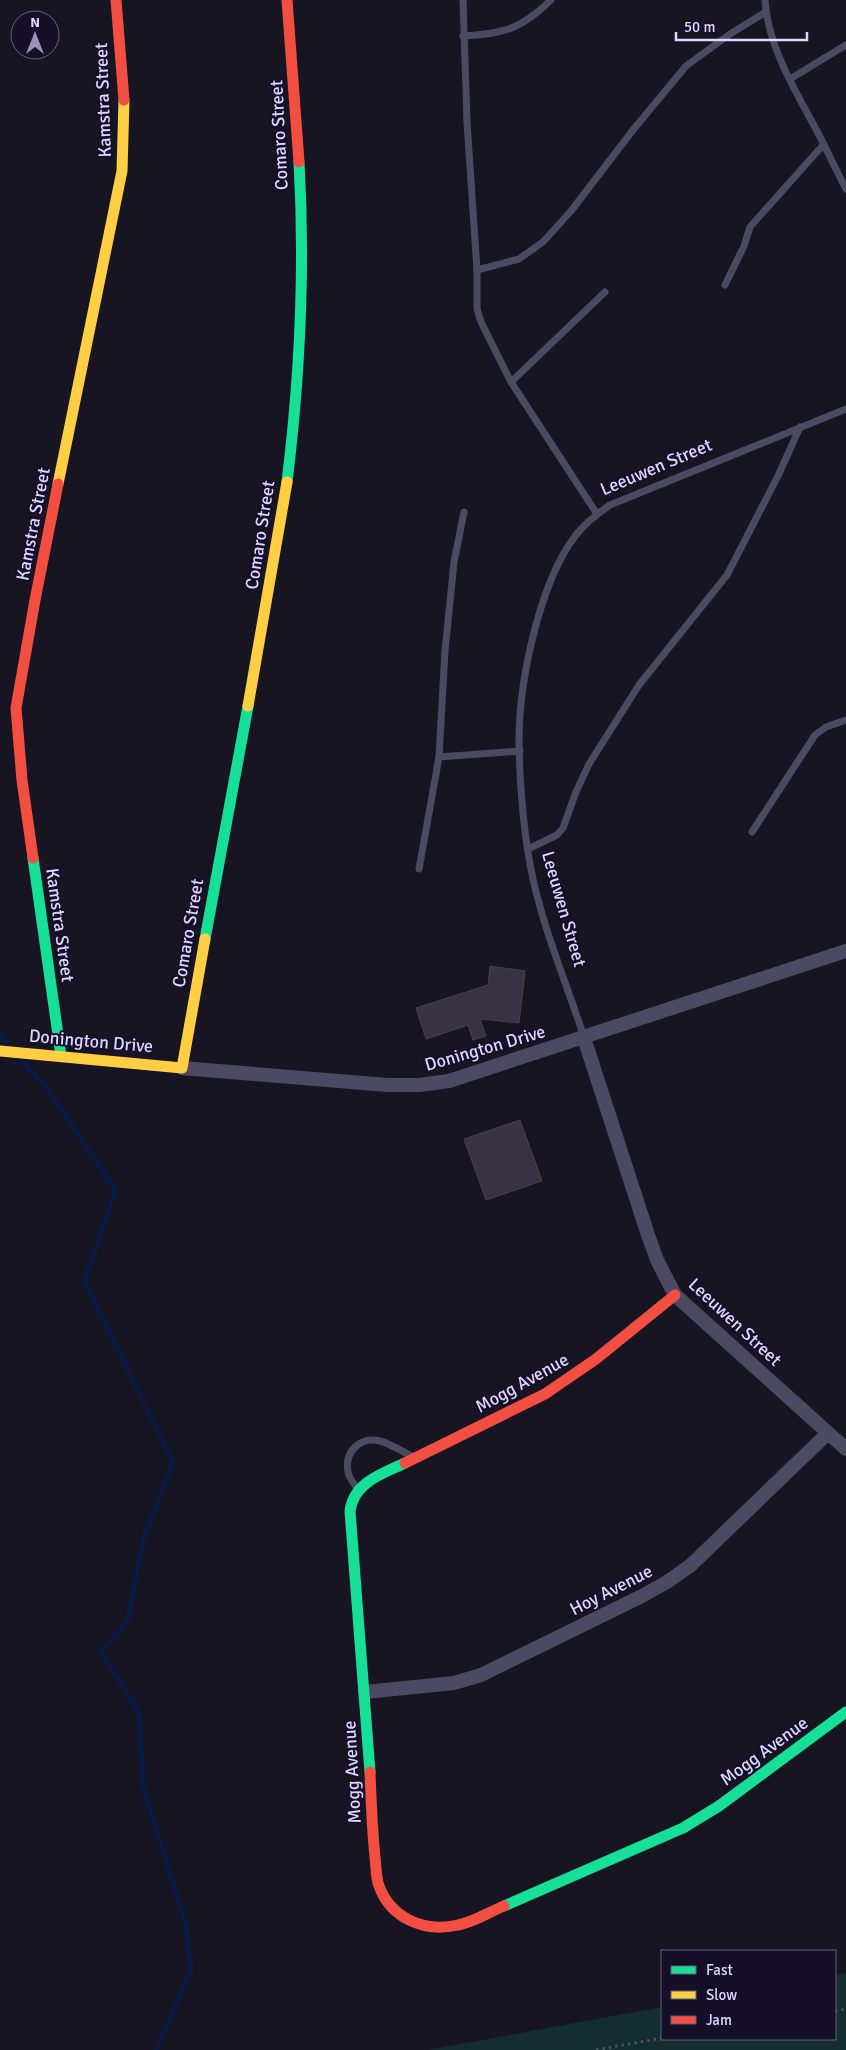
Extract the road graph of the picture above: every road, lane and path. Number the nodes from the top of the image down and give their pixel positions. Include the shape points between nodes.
1 (116, 0) edge
2 (287, 0) edge
3 (463, 0) edge
4 (551, 0) edge
5 (765, 0) edge
6 (766, 12) junction
7 (463, 36) junction
8 (846, 46) edge
9 (790, 79) junction
10 (824, 144) junction
11 (846, 189) edge
12 (477, 270) junction
13 (725, 285) dead end
14 (605, 292) dead end
15 (511, 382) junction
16 (846, 409) edge
17 (800, 427) junction
18 (464, 512) dead end
19 (597, 514) junction
20 (846, 720) edge
21 (520, 751) junction
22 (439, 757) junction
23 (752, 832) dead end
24 (528, 849) junction
25 (419, 869) dead end
26 (846, 951) edge
27 (584, 1038) junction
28 (0, 1051) edge
29 (61, 1056) junction
30 (182, 1068) junction
31 (675, 1295) junction
32 (828, 1433) junction
33 (846, 1449) edge
34 (415, 1458) junction
35 (358, 1489) junction
36 (365, 1692) junction
37 (846, 1712) edge
38 (661, 2038) edge
39 (596, 2050) edge

1 - 29 street, Kamstra Street via 125,121 122,171 16,708 22,780
2 - 30 street, Comaro Street via 301,221 293,429 275,558
3 - 7 lane
4 - 7 lane via 528,19 507,30
5 - 6 lane
6 - 9 lane via 773,39
6 - 12 lane via 686,66 632,130 571,212 543,242 519,259
7 - 12 lane
8 - 9 lane
9 - 10 lane
10 - 11 lane
10 - 13 lane via 750,227
12 - 15 lane via 477,309
14 - 15 lane
15 - 19 lane
16 - 17 lane, Leeuwen Street
17 - 19 lane, Leeuwen Street via 619,500
17 - 24 lane via 727,575 639,685 589,764 563,828 557,835
18 - 22 lane via 454,562 444,650
19 - 21 lane, Leeuwen Street via 577,533 549,582 531,646 520,727
20 - 23 lane via 815,735
21 - 22 lane
21 - 24 lane, Leeuwen Street
22 - 25 lane
24 - 27 lane, Leeuwen Street via 540,906
26 - 27 street, Donington Drive
27 - 30 street, Donington Drive via 462,1078 419,1086
27 - 31 street, Leeuwen Street via 657,1260
28 - 29 street, Donington Drive
29 - 30 street, Donington Drive
31 - 32 street, Leeuwen Street
31 - 34 street, Mogg Avenue via 605,1352 545,1394
32 - 33 street, Leeuwen Street
32 - 36 street, Hoy Avenue via 691,1565 642,1596 481,1675 454,1683
34 - 35 street, Mogg Avenue
34 - 35 lane via 378,1441 364,1441 355,1446 347,1460 348,1474
35 - 36 street, Mogg Avenue via 350,1511
36 - 37 street, Mogg Avenue via 373,1838 381,1891 406,1920 434,1929 460,1925 683,1828 719,1806
38 - 39 path

